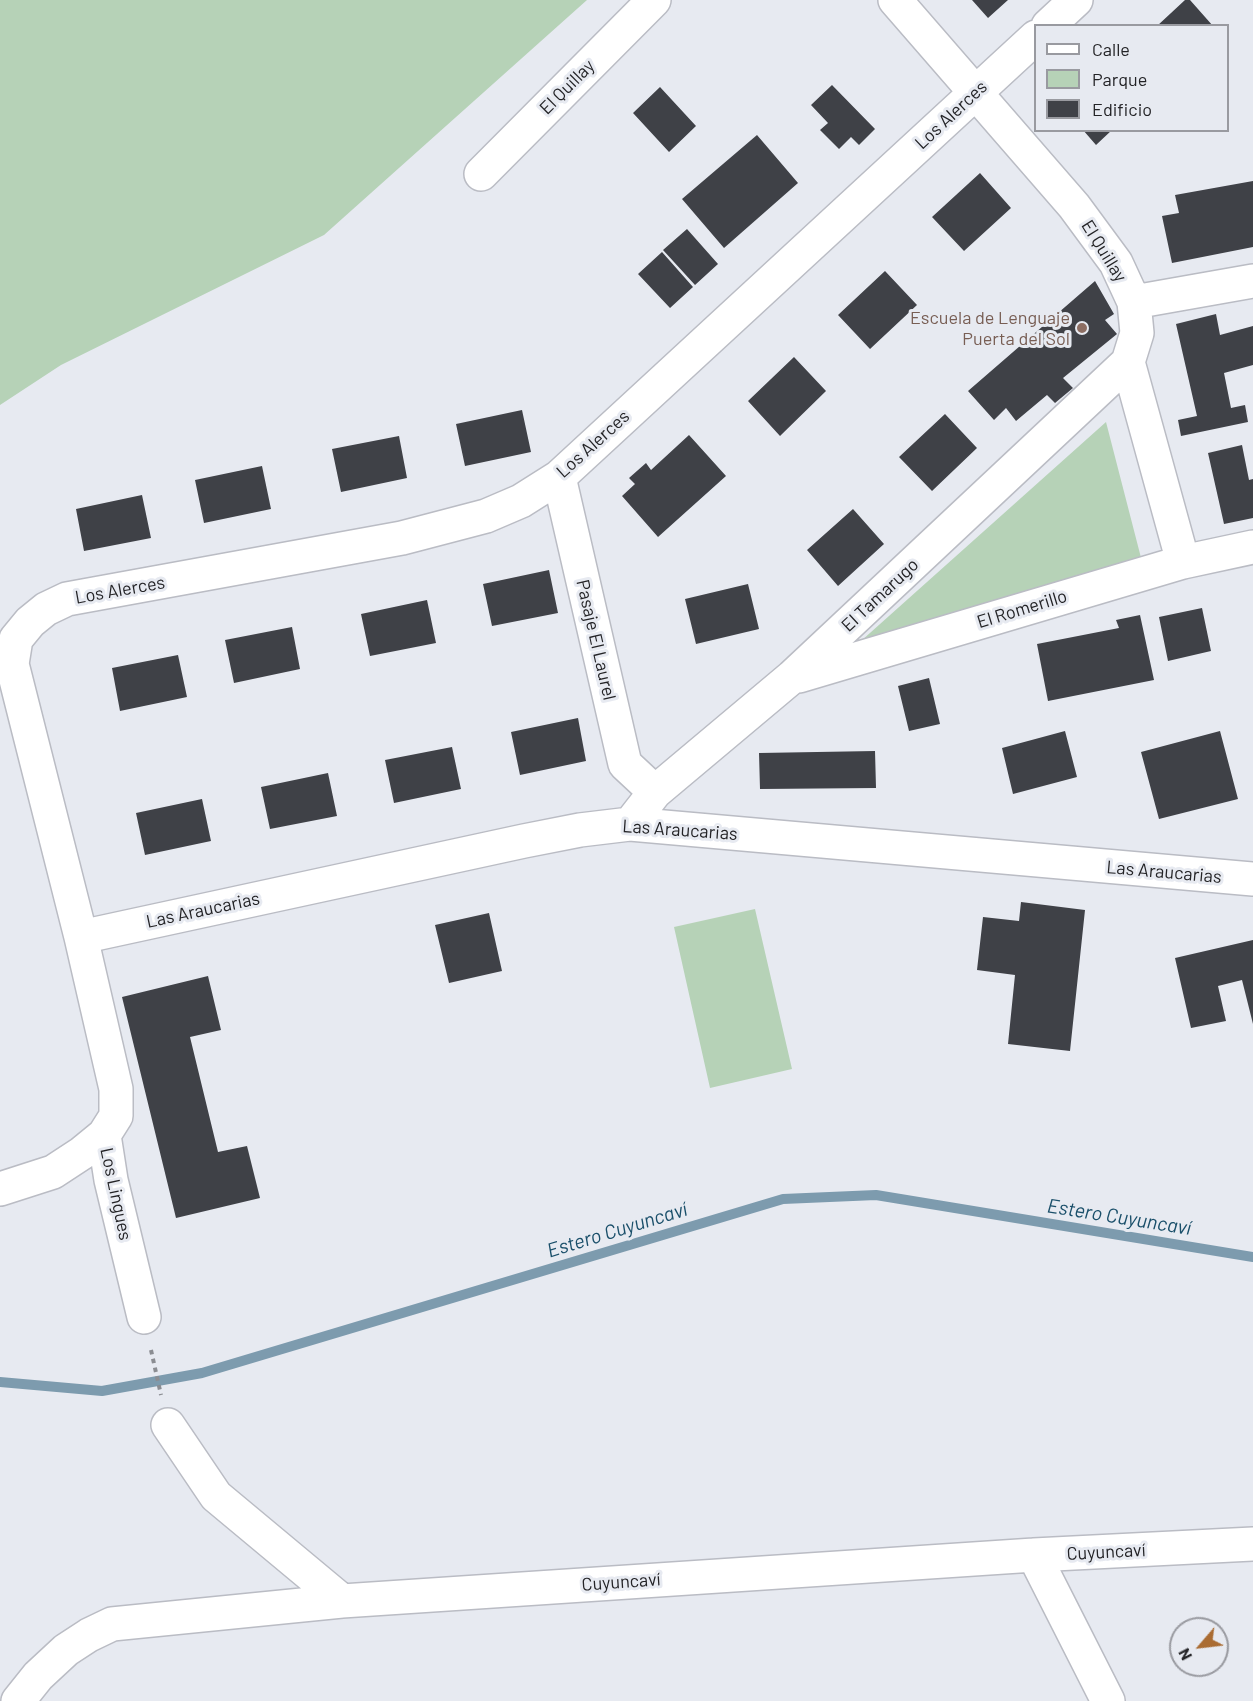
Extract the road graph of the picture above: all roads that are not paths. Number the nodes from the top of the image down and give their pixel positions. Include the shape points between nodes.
1 (654, 0) edge
2 (895, 0) edge
3 (1076, 0) edge
4 (1050, 24) edge
5 (1034, 38) edge
6 (976, 92) junction
7 (481, 174) dead end
8 (1253, 281) edge
9 (1134, 302) junction
10 (1128, 362) junction
11 (559, 477) junction
12 (1253, 547) edge
13 (1183, 562) junction
14 (30, 622) joint
15 (792, 678) junction
16 (655, 792) junction
17 (630, 824) junction
18 (1253, 879) edge
19 (81, 936) junction
20 (104, 1135) junction
21 (0, 1189) edge
22 (144, 1317) road end
23 (168, 1425) road end
24 (1253, 1544) edge
25 (1034, 1555) junction
26 (342, 1601) junction
27 (18, 1701) edge
28 (1108, 1701) edge

1 - 7 street, El Quillay
2 - 6 street, El Quillay
3 - 4 street
5 - 6 street, Los Alerces
6 - 9 street, El Quillay via 1074,206 1116,262
6 - 11 street, Los Alerces
8 - 9 street
9 - 10 street, El Quillay via 1137,333
10 - 13 street
10 - 15 street, El Tamarugo
11 - 14 street, Los Alerces via 521,501 444,528 67,599
11 - 16 street, Pasaje El Laurel via 625,764
12 - 13 street, El Romerillo
13 - 15 street, El Romerillo
14 - 19 street, Los Lingues via 16,639 12,664
15 - 16 street, El Tamarugo
16 - 17 street, El Tamarugo
17 - 18 street, Las Araucarias
17 - 19 street, Las Araucarias via 524,841
19 - 20 street, Los Lingues via 116,1089 116,1116
20 - 21 street via 53,1172
20 - 22 street, Los Lingues
23 - 26 street via 216,1496
24 - 25 street, Cuyuncaví
25 - 26 street, Cuyuncaví
25 - 28 street
26 - 27 street, Cuyuncaví via 112,1624 66,1650

